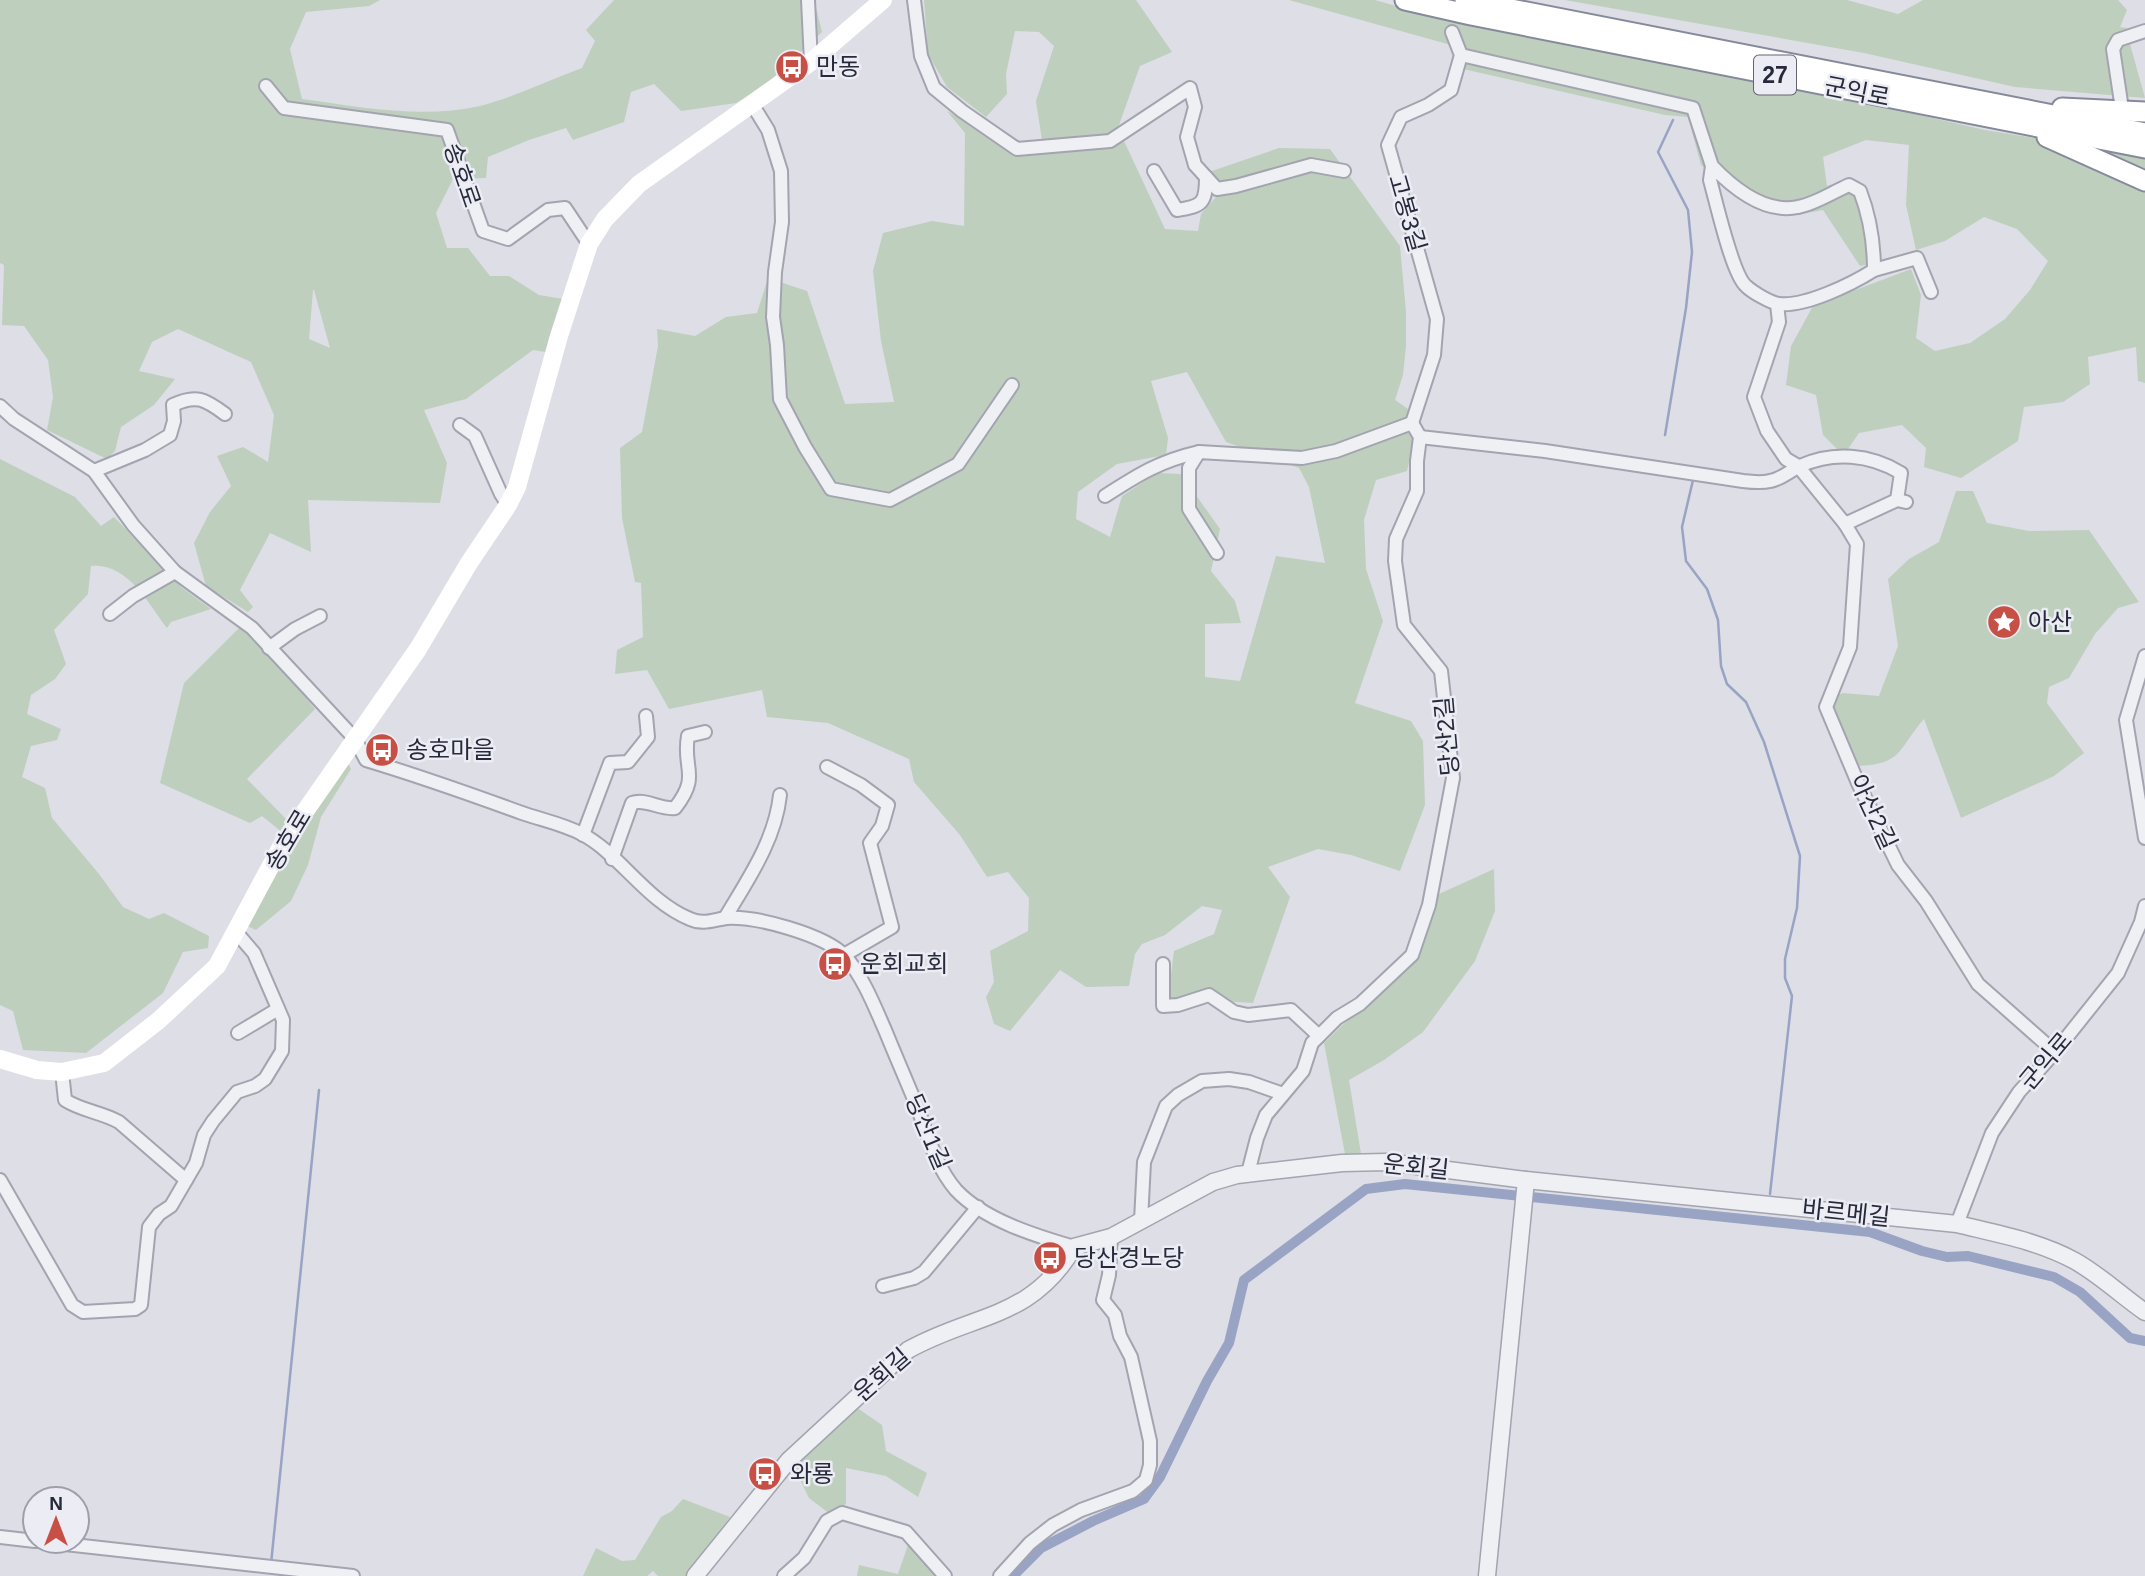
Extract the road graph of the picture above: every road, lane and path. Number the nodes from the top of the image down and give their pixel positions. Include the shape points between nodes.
1 (808, 0) edge
2 (883, 0) edge
3 (914, 0) edge
4 (1405, 0) edge
5 (1465, 0) edge
6 (2145, 31) edge
7 (1452, 32) dead end
8 (1461, 55) junction
9 (811, 62) junction
10 (266, 86) dead end
11 (752, 104) junction
12 (2007, 107) junction
13 (2122, 109) junction
14 (2145, 112) edge
15 (2018, 124) junction
16 (2145, 133) edge
17 (2145, 148) edge
18 (1712, 166) junction
19 (1154, 171) dead end
20 (1344, 172) dead end
21 (1206, 177) junction
22 (2145, 181) edge
23 (589, 244) junction
24 (1874, 270) junction
25 (1931, 292) dead end
26 (1777, 304) junction
27 (1012, 385) dead end
28 (0, 406) edge
29 (225, 414) dead end
30 (1412, 424) junction
31 (460, 425) dead end
32 (1420, 437) junction
33 (1199, 452) junction
34 (1798, 466) junction
35 (94, 471) junction
36 (1105, 496) dead end
37 (508, 505) junction
38 (1845, 524) junction
39 (1217, 553) dead end
40 (175, 572) junction
41 (110, 614) dead end
42 (320, 616) dead end
43 (270, 648) junction
44 (2145, 656) edge
45 (646, 716) dead end
46 (705, 732) dead end
47 (355, 739) junction
48 (827, 767) dead end
49 (780, 795) dead end
50 (583, 835) junction
51 (2145, 838) edge
52 (612, 859) junction
53 (2145, 905) edge
54 (725, 918) junction
55 (2143, 921) edge
56 (236, 932) junction
57 (844, 955) junction
58 (1163, 964) dead end
59 (278, 1009) junction
60 (238, 1033) dead end
61 (1319, 1036) junction
62 (2055, 1052) junction
63 (0, 1059) edge
64 (62, 1072) junction
65 (1283, 1094) junction
66 (1248, 1173) junction
67 (0, 1180) edge
68 (186, 1180) junction
69 (1525, 1184) junction
70 (978, 1207) junction
71 (1141, 1221) junction
72 (1957, 1224) junction
73 (1111, 1237) junction
74 (1074, 1247) junction
75 (883, 1286) dead end
76 (2142, 1304) edge
77 (0, 1537) edge
78 (21, 1539) edge
79 (91, 1547) edge
80 (353, 1576) edge
81 (695, 1576) edge
82 (784, 1576) edge
83 (945, 1576) edge
84 (1000, 1576) edge
85 (1486, 1576) edge

1 - 9 street
2 - 9 main road, 송호로
3 - 21 street via 921,56 934,88 1017,149 1111,141 1190,88 1195,107 1186,137 1195,165
4 - 15 highway, 군익로 / 27
5 - 12 highway, 군익로 / 27
6 - 13 street via 2118,40 2113,48
7 - 8 street
8 - 18 street via 1693,108
8 - 30 street, 고봉3길 via 1451,90 1401,117 1388,145 1437,319 1434,355
9 - 11 main road, 송호로
10 - 23 street, 송호로 via 284,108 447,130 483,232 508,239 548,210 565,208
11 - 23 main road, 송호로 via 639,184 605,219
11 - 27 street via 768,130 781,171 782,222 773,317 780,399 831,489 890,500 958,464
12 - 13 highway
12 - 16 highway, 군익로 / 27
13 - 14 highway
15 - 17 highway, 군익로 / 27
15 - 22 highway
18 - 24 street via 1757,201 1782,209 1800,207 1849,185 1860,191 1869,214
18 - 26 street via 1710,180 1736,268 1745,286
19 - 21 street via 1177,210 1200,205 1206,197
20 - 21 street via 1311,165 1217,189
23 - 37 main road, 송호로
24 - 25 street via 1917,258
24 - 26 street via 1849,286
26 - 34 street, 아산2길 via 1779,322 1754,397 1767,431 1786,459
28 - 35 street
29 - 35 street via 209,402 186,399 173,405 170,435
30 - 32 street
30 - 33 street via 1302,458
31 - 37 street via 475,436
32 - 34 street via 1742,481 1768,482
32 - 61 street, 당산2길 via 1417,491 1396,538 1395,561 1404,625 1441,671 1453,778 1429,905 1412,955
33 - 36 street via 1149,468
33 - 39 street via 1189,468 1189,509
34 - 38 street, 아산2길
34 - 38 street via 1832,456 1862,457 1901,473 1902,501
35 - 40 street, 당산1길
37 - 47 main road, 송호로
38 - 62 street, 아산2길 via 1857,544 1850,647 1826,707 1898,865 1978,984
40 - 41 street
40 - 43 street, 당산1길 via 251,628
42 - 43 street
43 - 47 street, 당산1길
44 - 51 street via 2126,720
45 - 50 street via 648,737 628,762 611,762
46 - 52 street via 688,736 686,793 675,808 632,803
47 - 50 street, 당산1길 via 366,760
47 - 56 main road, 송호로 via 283,843
48 - 57 street via 888,805 870,844 892,927
49 - 54 street via 770,839
50 - 52 street, 당산1길
52 - 54 street, 당산1길 via 665,906 692,920 710,923
53 - 55 street, 군익로
54 - 57 street, 당산1길 via 796,930
55 - 62 street, 군익로 via 2118,973
56 - 59 street via 254,953
56 - 64 main road, 송호로 via 217,966 130,1044 104,1063
57 - 70 street, 당산1길 via 863,982 938,1162 958,1192
58 - 61 street via 1163,1006 1209,995 1234,1012 1248,1015 1291,1010
59 - 60 street
59 - 68 street via 283,1020 282,1051 265,1079 237,1092 213,1121
61 - 65 street, 당산2길 via 1303,1071
62 - 72 street, 군익로 via 2019,1092 1992,1133
63 - 64 main road, 송호로
64 - 68 street via 65,1100 120,1122
65 - 66 street, 당산2길 via 1266,1115
65 - 71 street via 1249,1082 1202,1081 1166,1106 1144,1162
66 - 69 street, 운회길 via 1386,1162
66 - 71 street, 운회길 via 1213,1182
67 - 68 street via 72,1305 83,1312 141,1305 149,1227 171,1206
69 - 72 street, 바르메길
69 - 85 street
70 - 74 street, 당산1길 via 1011,1225
70 - 75 street via 925,1272
71 - 73 street, 운회길
72 - 76 street, 바르메길 via 2051,1250
73 - 74 street, 운회길
73 - 84 street via 1103,1300 1115,1315 1131,1357 1150,1441 1146,1480 1133,1491 1052,1525
74 - 81 street, 운회길 via 1062,1268 1037,1293 995,1316 908,1350 789,1460
77 - 78 street
79 - 80 street
82 - 83 street via 804,1558 827,1521 842,1513 906,1532

